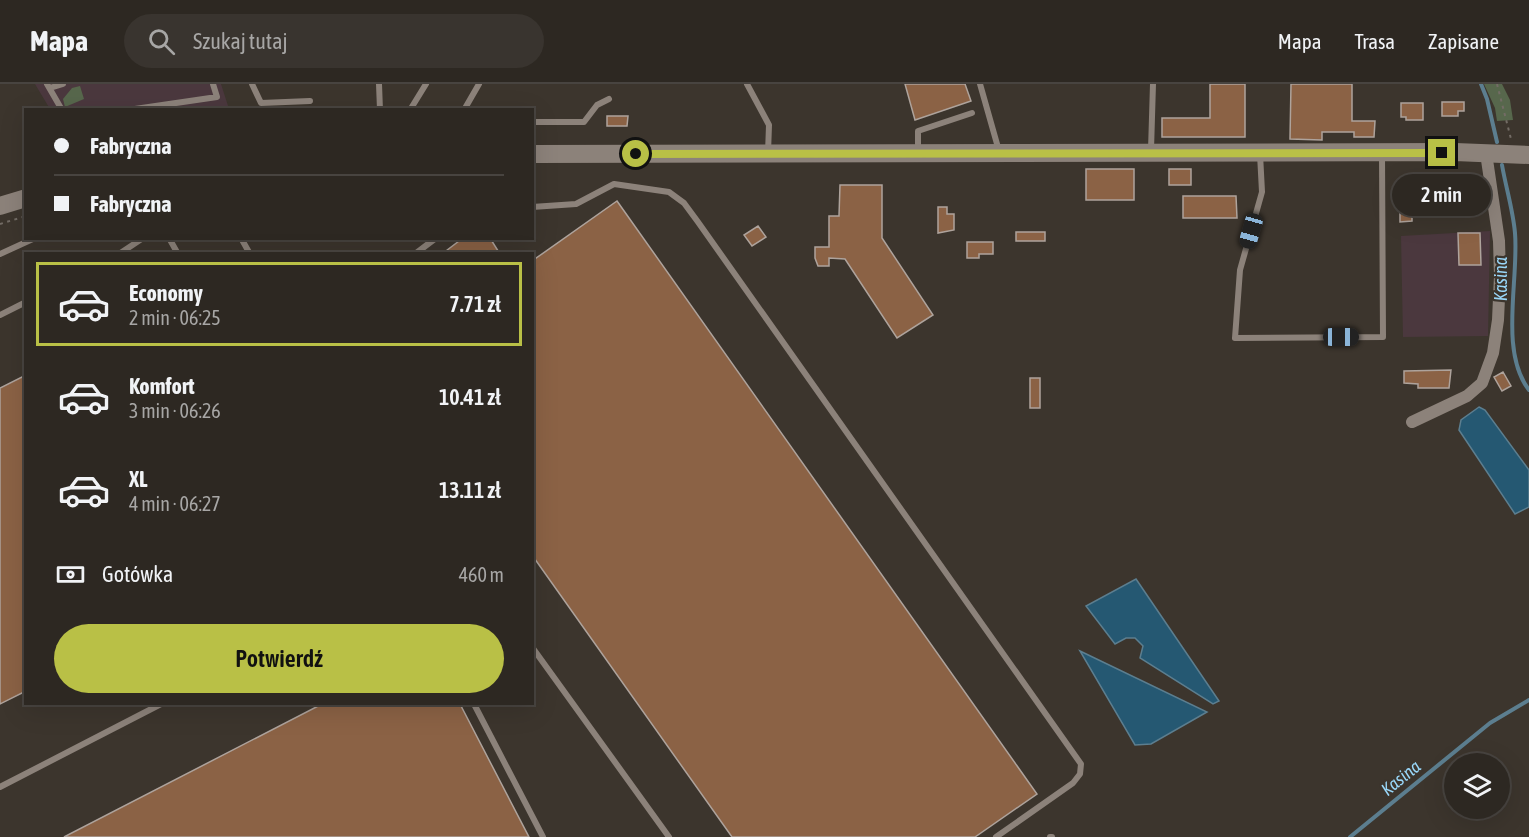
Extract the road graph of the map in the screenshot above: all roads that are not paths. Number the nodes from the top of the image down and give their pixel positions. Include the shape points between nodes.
1 (63, 84) edge
2 (213, 84) edge
3 (252, 84) edge
4 (379, 84) edge
5 (426, 84) edge
6 (479, 84) edge
7 (747, 84) edge
8 (980, 84) edge
9 (1153, 84) edge
10 (48, 86) edge
11 (609, 99) dead end
12 (310, 101) dead end
13 (61, 108) edge
14 (142, 108) edge
15 (380, 108) edge
16 (411, 108) edge
17 (465, 108) edge
18 (972, 113) dead end
19 (534, 122) edge
20 (768, 153) junction
21 (1260, 153) junction
22 (1382, 153) junction
23 (1486, 153) junction
24 (534, 154) edge
25 (918, 154) junction
26 (999, 154) junction
27 (1150, 154) junction
28 (1521, 154) edge
29 (24, 199) edge
30 (0, 206) edge
31 (534, 207) edge
32 (30, 240) edge
33 (140, 240) edge
34 (0, 252) edge
35 (122, 252) edge
36 (24, 303) edge
37 (0, 315) edge
38 (1412, 422) dead end
39 (534, 650) edge
40 (159, 705) edge
41 (475, 705) edge
42 (0, 787) edge
43 (543, 837) edge
44 (669, 837) edge
45 (996, 837) edge

1 - 10 lane
2 - 14 lane via 217,97
3 - 12 lane via 261,103
4 - 15 lane
5 - 16 lane
6 - 17 lane
7 - 20 lane via 769,125
8 - 26 lane
9 - 27 lane
10 - 13 lane
11 - 19 lane via 597,105 584,122
18 - 25 lane via 918,131
20 - 24 main road
20 - 25 main road
21 - 22 main road
21 - 22 lane via 1262,192 1240,270 1235,338 1383,337
21 - 27 main road
22 - 23 main road
23 - 28 main road
23 - 38 street via 1499,241 1498,320 1493,353 1482,383 1467,396
25 - 26 main road
26 - 27 main road
29 - 30 main road
31 - 45 lane via 576,204 614,184 669,192 684,203 698,222 1081,764 1080,774 1072,783
32 - 34 lane
33 - 35 lane
36 - 37 lane
39 - 44 lane
40 - 42 lane
41 - 43 lane

